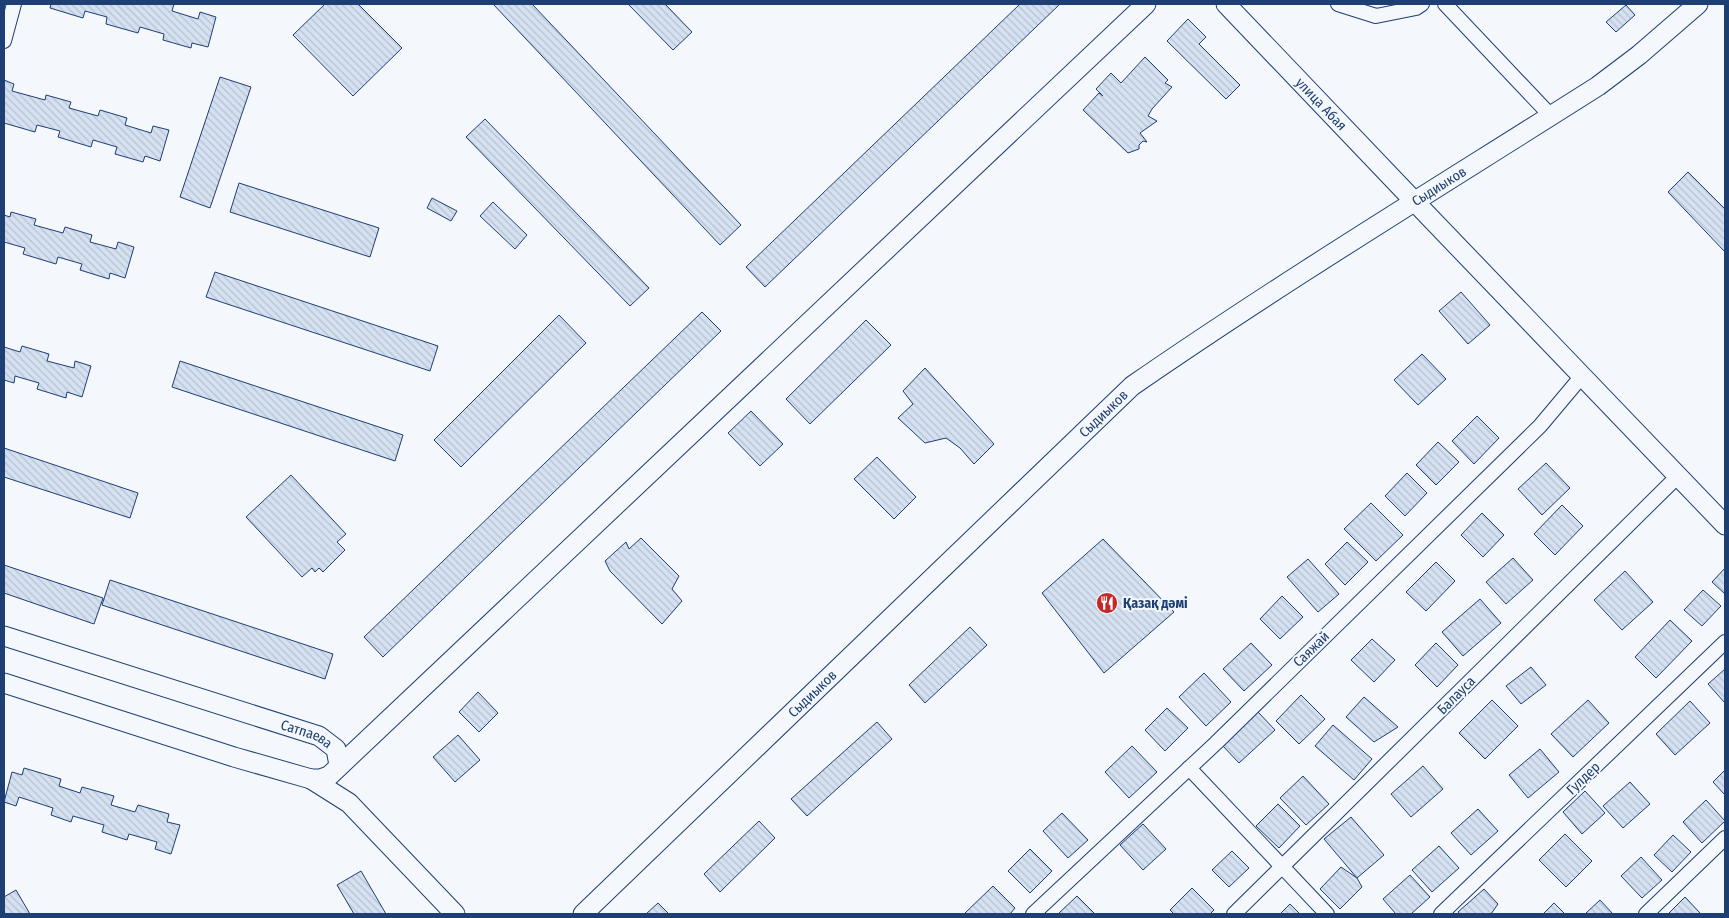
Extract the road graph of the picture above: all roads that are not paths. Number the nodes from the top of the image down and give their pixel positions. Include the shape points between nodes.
1 (14, 4) edge
2 (1146, 4) edge
3 (1226, 4) edge
4 (1338, 4) edge
5 (1422, 4) edge
6 (1445, 4) edge
7 (1698, 4) edge
8 (4, 41) edge
9 (1552, 116) junction
10 (1415, 202) junction
11 (1582, 376) junction
12 (1678, 476) junction
13 (1725, 525) edge
14 (4, 636) edge
15 (1725, 642) edge
16 (4, 684) edge
17 (319, 736) junction
18 (372, 737) junction
19 (338, 768) junction
20 (1189, 768) junction
21 (311, 779) junction
22 (349, 803) junction
23 (1725, 838) edge
24 (1282, 866) junction
25 (455, 914) edge
26 (583, 914) edge
27 (1033, 914) edge
28 (1234, 914) edge
29 (1327, 914) edge
30 (1441, 914) edge
31 (1646, 914) edge

1 - 8 street
2 - 18 street
3 - 10 street, улица Абая
4 - 5 street via 1376,16
6 - 9 street
7 - 9 street, Сыдиыков via 1639,55
9 - 10 street, Сыдиыков
10 - 11 street, улица Абая
10 - 26 street, Сыдиыков via 1218,327 1132,386
11 - 12 street, улица Абая
11 - 20 street, Саяжай via 1540,426
12 - 13 street, улица Абая
12 - 24 street, Балауса
14 - 17 street, Сатпаева
15 - 30 street, Гулдер
16 - 21 street
17 - 18 street via 356,742
17 - 19 street, Сатпаева via 336,749
18 - 19 street
19 - 21 street, Сатпаева via 329,776
19 - 22 street via 340,784
20 - 24 street
20 - 27 street, Саяжай
21 - 22 street
22 - 25 street
23 - 31 street
24 - 28 street, Балауса
24 - 29 street

